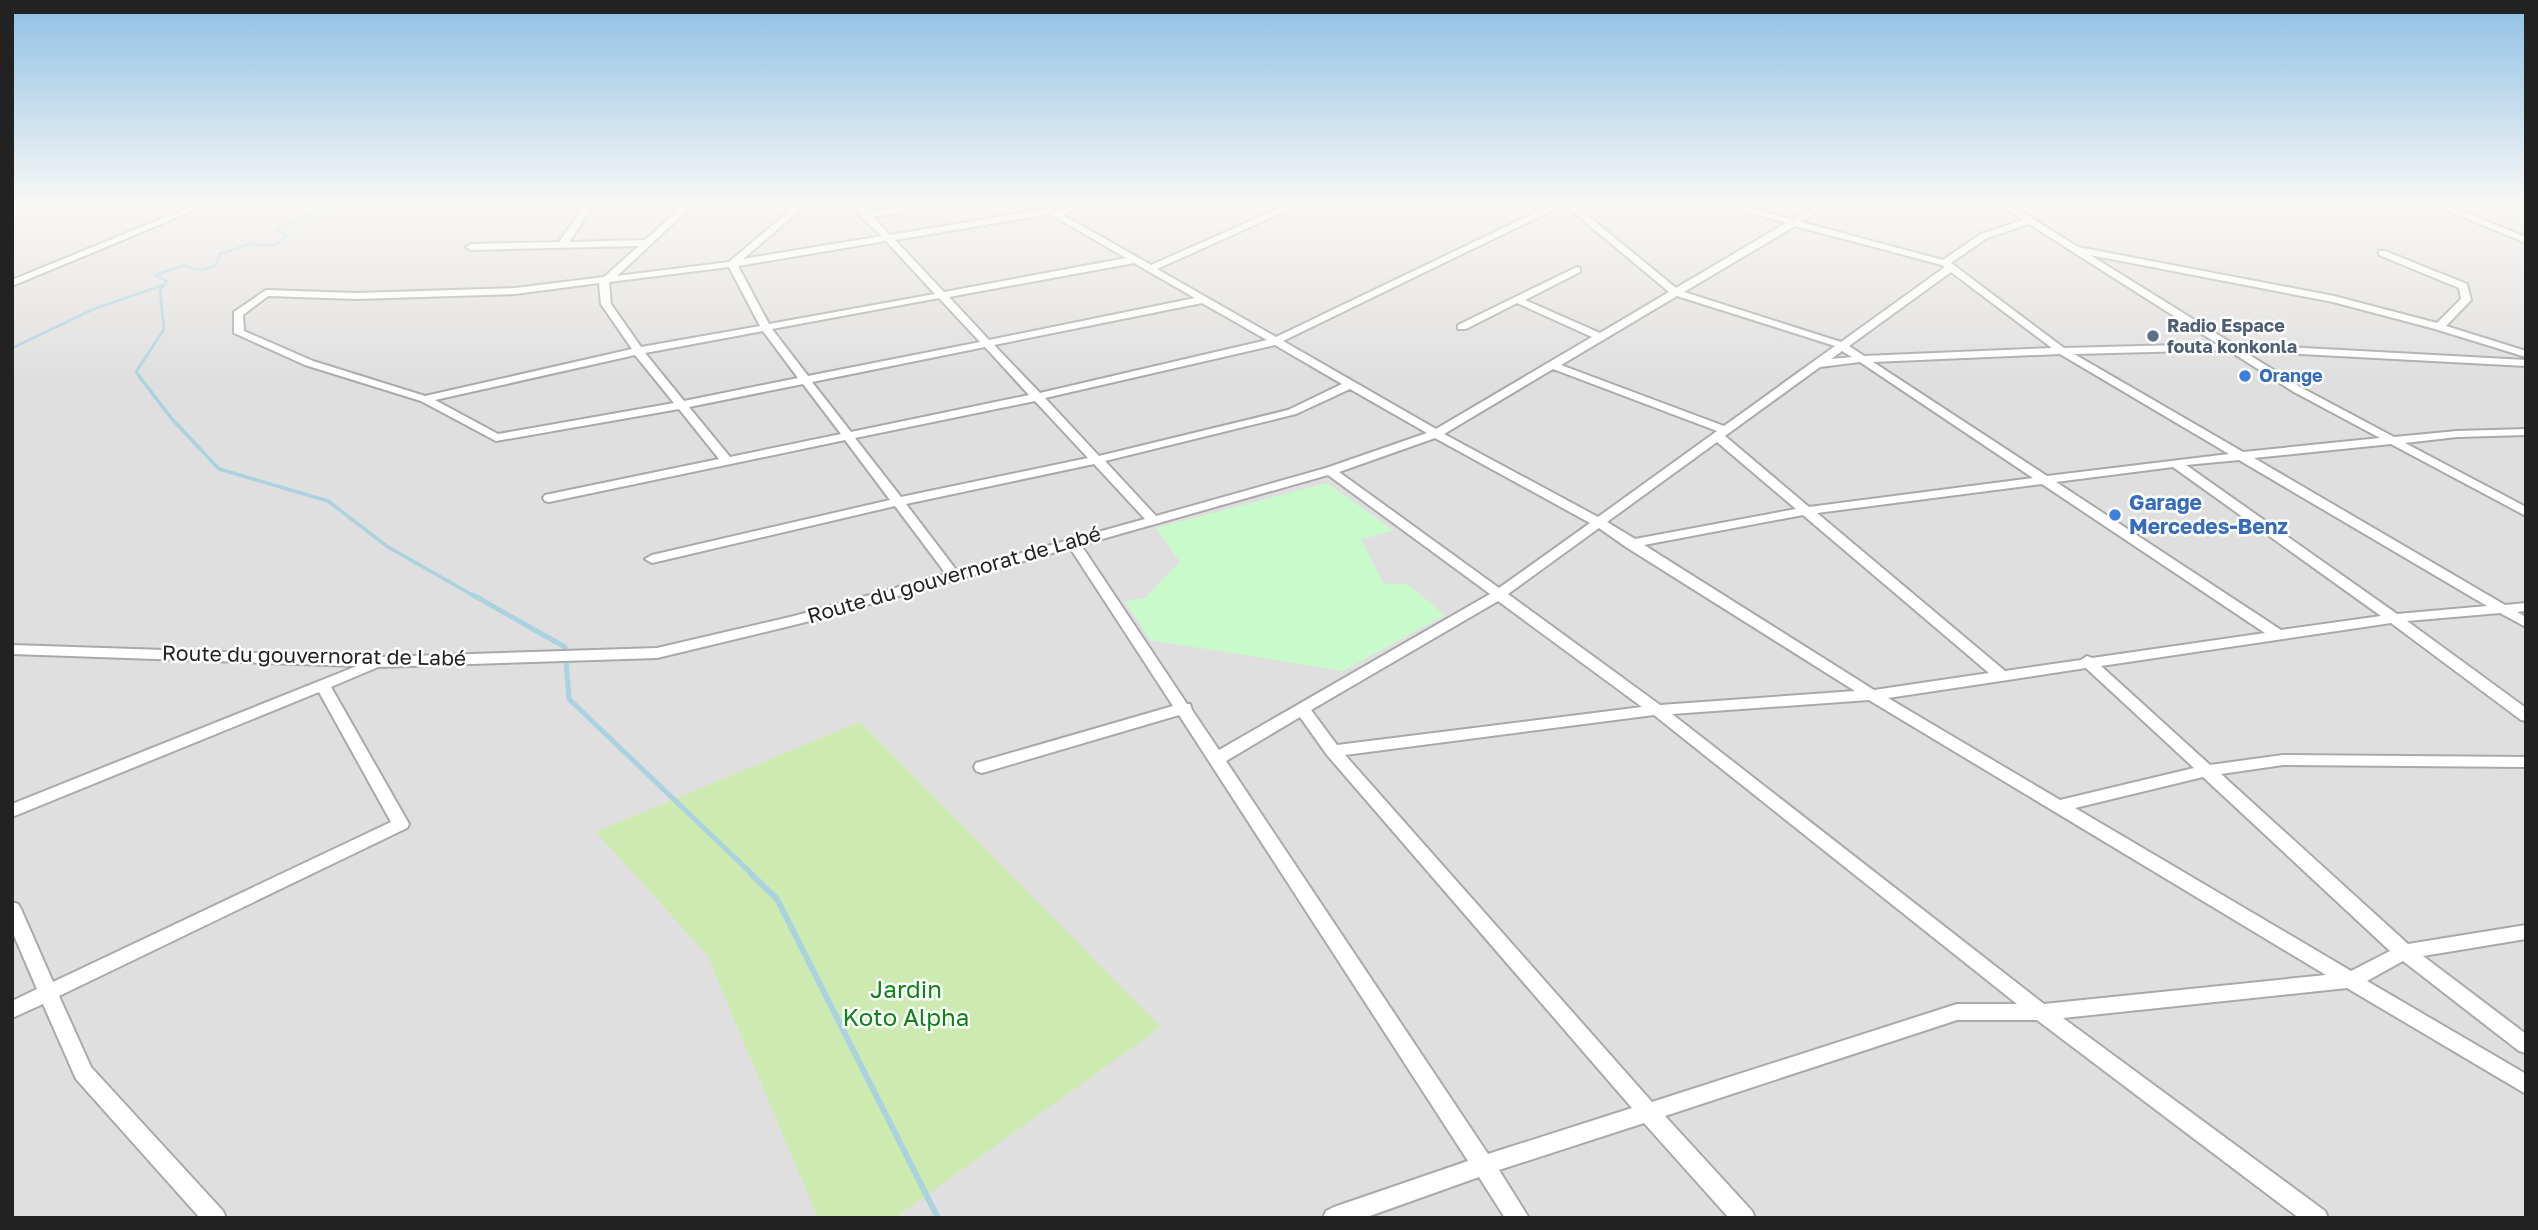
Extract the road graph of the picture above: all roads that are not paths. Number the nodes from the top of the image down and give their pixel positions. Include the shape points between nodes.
1 (63, 262) edge
2 (626, 262) edge
3 (742, 262) edge
4 (909, 262) edge
5 (1120, 262) edge
6 (1137, 262) edge
7 (1164, 262) edge
8 (1440, 262) edge
9 (1639, 262) edge
10 (1726, 262) edge
11 (1934, 262) edge
12 (1951, 262) edge
13 (2094, 262) edge
14 (2143, 262) edge
15 (2405, 262) edge
16 (732, 264) junction
17 (1947, 266) junction
18 (1149, 269) junction
19 (1577, 270) dead end
20 (604, 282) junction
21 (12, 283) edge
22 (1675, 292) junction
23 (942, 296) junction
24 (1202, 300) junction
25 (1518, 300) junction
26 (1462, 327) dead end
27 (2439, 327) junction
28 (766, 328) junction
29 (1600, 337) junction
30 (1274, 342) junction
31 (986, 343) junction
32 (1841, 345) junction
33 (2227, 347) junction
34 (638, 351) junction
35 (2062, 351) junction
36 (2526, 354) edge
37 (1863, 359) junction
38 (2526, 363) edge
39 (1551, 365) junction
40 (1815, 365) junction
41 (804, 380) junction
42 (1349, 385) junction
43 (1036, 397) junction
44 (425, 399) junction
45 (681, 405) junction
46 (2526, 432) edge
47 (1721, 433) junction
48 (1436, 434) junction
49 (847, 435) junction
50 (2392, 440) junction
51 (2240, 456) junction
52 (726, 460) junction
53 (1096, 460) junction
54 (2175, 463) junction
55 (1330, 471) junction
56 (2048, 480) junction
57 (550, 498) dead end
58 (897, 502) junction
59 (1806, 511) junction
60 (2526, 512) edge
61 (1152, 519) junction
62 (1598, 522) junction
63 (1073, 542) junction
64 (1631, 544) junction
65 (652, 559) dead end
66 (955, 577) junction
67 (1498, 595) junction
68 (2526, 607) edge
69 (2501, 608) junction
70 (2394, 618) junction
71 (2526, 623) edge
72 (2278, 635) junction
73 (12, 649) edge
74 (2087, 661) junction
75 (380, 662) junction
76 (2002, 676) junction
77 (322, 684) junction
78 (1872, 695) junction
79 (1185, 708) junction
80 (1302, 709) junction
81 (1657, 710) junction
82 (2526, 716) edge
83 (1333, 751) junction
84 (1218, 758) junction
85 (2526, 762) edge
86 (982, 767) dead end
87 (2206, 771) junction
88 (2058, 806) junction
89 (12, 811) edge
90 (12, 909) edge
91 (2526, 932) edge
92 (2404, 952) junction
93 (2351, 980) junction
94 (47, 992) junction
95 (12, 1010) edge
96 (2041, 1012) junction
97 (2526, 1045) edge
98 (2526, 1086) edge
99 (1648, 1112) junction
100 (1485, 1165) junction
101 (215, 1218) edge
102 (1334, 1218) edge
103 (1518, 1218) edge
104 (1744, 1218) edge
105 (2317, 1218) edge

1 - 21 street
2 - 20 street
3 - 16 street
4 - 23 street
5 - 23 street
6 - 18 street
7 - 18 street
8 - 30 street
9 - 22 street
10 - 22 street, Route du gouvernorat de Labé
11 - 17 street
12 - 17 street
13 - 33 street
14 - 27 street via 2262,284
15 - 27 street via 2464,286 2466,300
16 - 20 street
16 - 28 street
17 - 32 street
17 - 35 street
18 - 24 street
19 - 25 street
20 - 34 street via 606,304
20 - 44 street via 502,292 266,293 238,314 239,333 309,363
22 - 29 street, Route du gouvernorat de Labé
22 - 32 street
23 - 28 street
23 - 31 street
24 - 30 street
24 - 31 street
25 - 26 street
25 - 29 street
27 - 36 street
28 - 34 street
28 - 41 street
29 - 39 street, Route du gouvernorat de Labé
30 - 42 street
30 - 43 street
31 - 41 street
31 - 43 street
32 - 37 street
32 - 40 street
33 - 35 street
33 - 38 street
33 - 50 street
34 - 44 street
34 - 45 street
35 - 37 street
35 - 51 street
37 - 40 street
37 - 56 street
39 - 47 street
39 - 48 street, Route du gouvernorat de Labé
40 - 47 street
41 - 45 street
41 - 49 street
42 - 48 street
42 - 53 street via 1292,412
43 - 49 street
43 - 53 street
44 - 45 street via 496,438
45 - 52 street
46 - 50 street
47 - 59 street
47 - 62 street
48 - 55 street, Route du gouvernorat de Labé
48 - 62 street
49 - 52 street
49 - 58 street
50 - 51 street
50 - 60 street
51 - 54 street
51 - 69 street
52 - 57 street
53 - 58 street
53 - 61 street
54 - 56 street
54 - 70 street
55 - 61 street, Route du gouvernorat de Labé
55 - 67 street
56 - 59 street
56 - 72 street
58 - 65 street
58 - 66 street
59 - 64 street
59 - 76 street
61 - 63 street, Route du gouvernorat de Labé
62 - 64 street
62 - 67 street
63 - 66 street, Route du gouvernorat de Labé
63 - 79 street
64 - 78 street
66 - 75 street, Route du gouvernorat de Labé via 657,653
67 - 80 street
67 - 81 street
68 - 69 street
69 - 70 street
69 - 71 street
70 - 72 street
70 - 82 street
72 - 74 street
73 - 75 street, Route du gouvernorat de Labé
74 - 76 street
74 - 87 street
75 - 77 street
76 - 78 street
77 - 89 street
77 - 94 street via 401,824
78 - 81 street
78 - 88 street
79 - 84 street
79 - 86 street
80 - 83 street
80 - 84 street
81 - 83 street
81 - 96 street
83 - 99 street
84 - 100 street
85 - 87 street via 2283,760
87 - 88 street
87 - 92 street
88 - 93 street
90 - 94 street
91 - 92 street
92 - 93 street
92 - 97 street
93 - 96 street
93 - 98 street
94 - 95 street
94 - 101 street via 83,1073
96 - 99 street via 1957,1012
96 - 105 street
99 - 100 street
99 - 104 street
100 - 102 street
100 - 103 street

